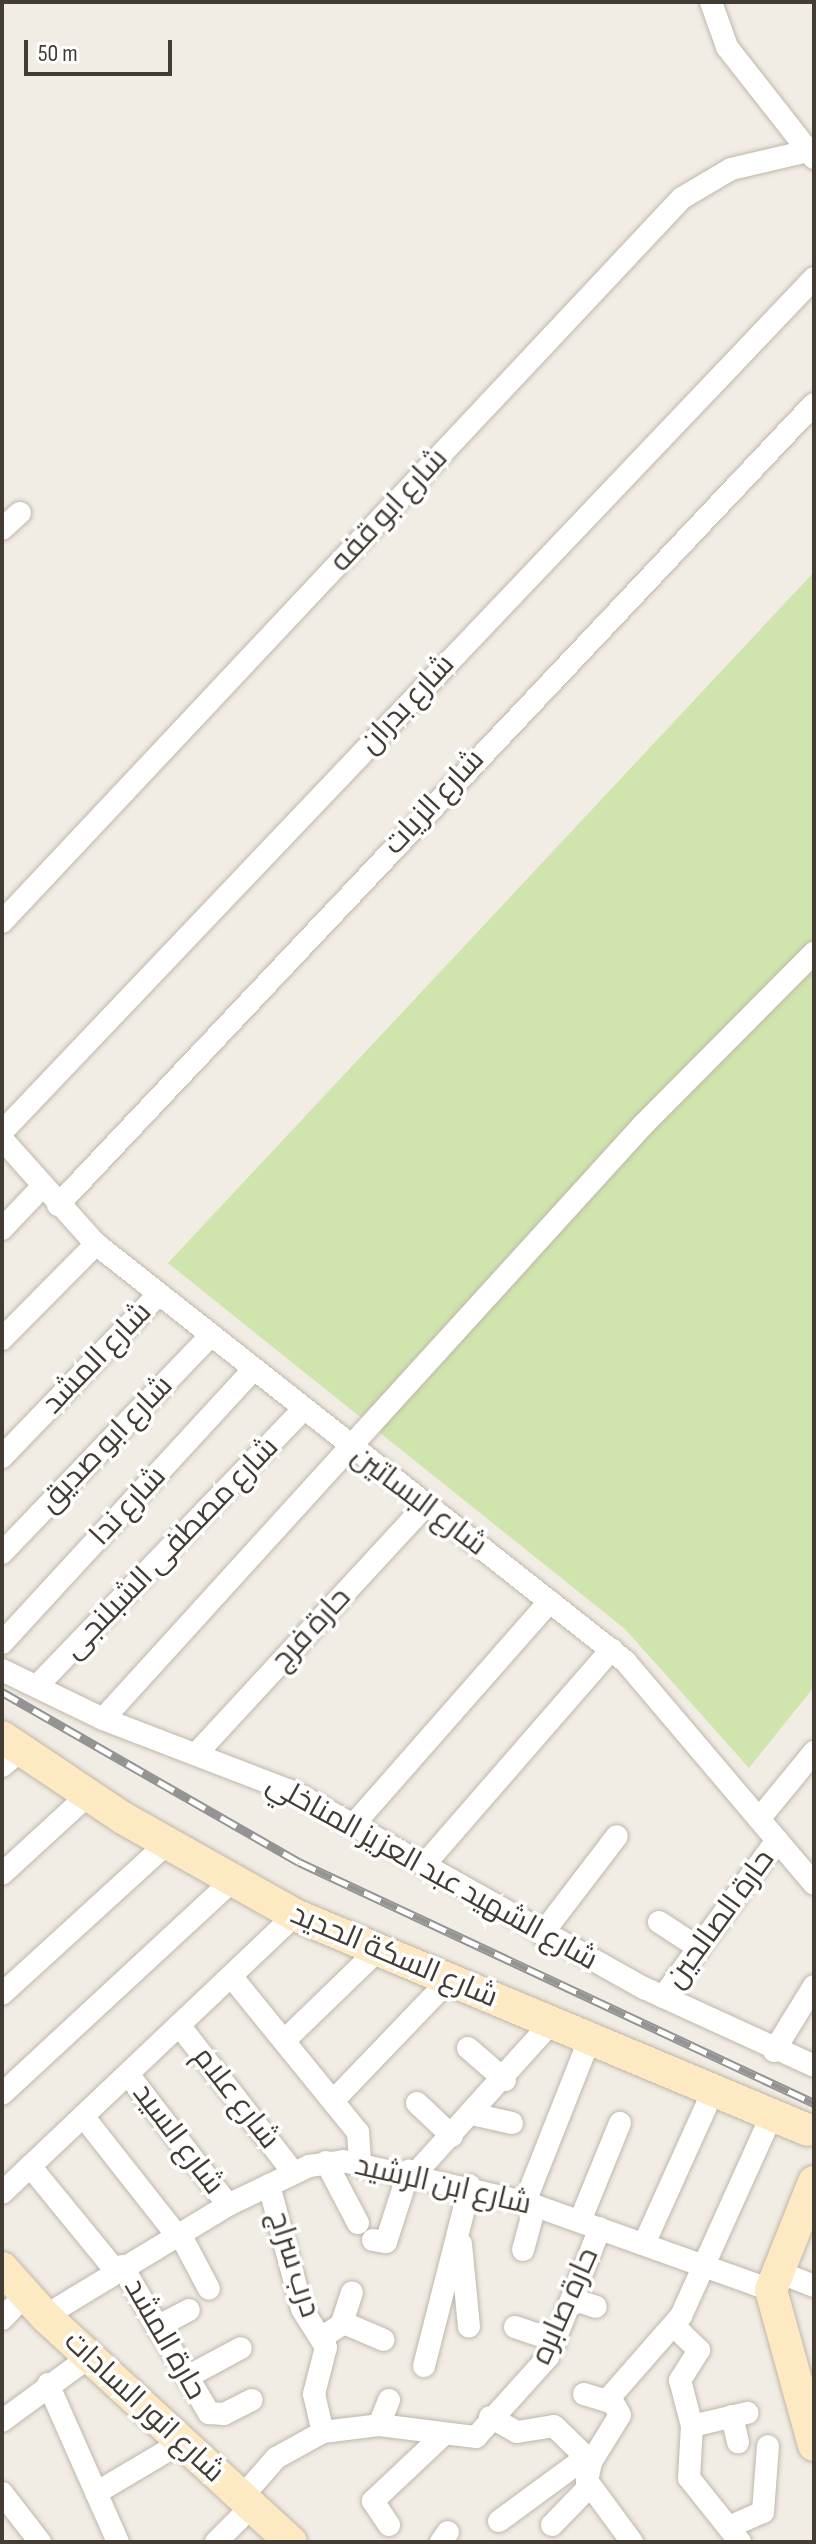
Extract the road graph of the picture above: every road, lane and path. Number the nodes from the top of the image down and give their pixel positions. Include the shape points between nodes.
1 (711, 2) edge
2 (811, 154) edge
3 (814, 278) edge
4 (814, 404) edge
5 (20, 513) dead end
6 (2, 529) edge
7 (2, 922) edge
8 (814, 953) edge
9 (2, 1132) edge
10 (2, 1139) edge
11 (42, 1187) junction
12 (58, 1205) junction
13 (2, 1229) edge
14 (96, 1244) junction
15 (159, 1294) junction
16 (211, 1335) junction
17 (2, 1339) edge
18 (254, 1369) junction
19 (303, 1410) junction
20 (350, 1449) junction
21 (2, 1457) edge
22 (424, 1507) junction
23 (2, 1553) edge
24 (550, 1601) junction
25 (2, 1643) edge
26 (612, 1649) junction
27 (2, 1670) edge
28 (38, 1685) junction
29 (103, 1719) junction
30 (8, 1751) edge
31 (198, 1752) junction
32 (814, 1752) edge
33 (88, 1795) junction
34 (759, 1819) junction
35 (355, 1823) junction
36 (617, 1836) dead end
37 (777, 1840) junction
38 (166, 1844) junction
39 (424, 1865) junction
40 (2, 1874) edge
41 (230, 1883) junction
42 (814, 1884) edge
43 (295, 1915) junction
44 (659, 1922) dead end
45 (542, 1934) junction
46 (699, 1948) junction
47 (377, 1951) junction
48 (231, 1976) junction
49 (449, 1980) junction
50 (814, 1986) edge
51 (4, 1987) edge
52 (663, 1997) junction
53 (552, 2022) junction
54 (179, 2025) junction
55 (590, 2038) junction
56 (284, 2041) junction
57 (468, 2048) dead end
58 (774, 2051) junction
59 (814, 2066) edge
60 (128, 2074) junction
61 (505, 2080) junction
62 (714, 2089) junction
63 (2, 2094) edge
64 (333, 2101) junction
65 (417, 2103) dead end
66 (472, 2114) junction
67 (772, 2114) junction
68 (83, 2116) junction
69 (512, 2123) dead end
70 (620, 2123) dead end
71 (808, 2130) dead end
72 (452, 2136) junction
73 (326, 2162) junction
74 (360, 2163) junction
75 (30, 2166) junction
76 (293, 2172) junction
77 (412, 2172) junction
78 (814, 2182) edge
79 (269, 2185) junction
80 (470, 2186) junction
81 (2, 2193) edge
82 (530, 2204) junction
83 (228, 2205) junction
84 (590, 2224) junction
85 (459, 2228) junction
86 (177, 2233) junction
87 (644, 2244) junction
88 (523, 2250) dead end
89 (705, 2266) junction
90 (2, 2268) edge
91 (118, 2268) junction
92 (773, 2280) junction
93 (814, 2286) edge
94 (209, 2289) dead end
95 (352, 2293) dead end
96 (572, 2299) junction
97 (35, 2306) junction
98 (596, 2307) dead end
99 (189, 2310) dead end
100 (2, 2319) edge
101 (342, 2323) junction
102 (674, 2326) junction
103 (157, 2327) junction
104 (469, 2327) dead end
105 (515, 2327) dead end
106 (321, 2338) junction
107 (384, 2340) dead end
108 (556, 2341) junction
109 (241, 2348) dead end
110 (89, 2357) junction
111 (424, 2366) dead end
112 (187, 2377) junction
113 (48, 2384) junction
114 (584, 2394) dead end
115 (252, 2400) dead end
116 (389, 2400) dead end
117 (616, 2407) junction
118 (490, 2417) junction
119 (2, 2421) edge
120 (379, 2425) junction
121 (692, 2426) junction
122 (637, 2429) dead end
123 (323, 2432) junction
124 (441, 2437) junction
125 (182, 2442) junction
126 (738, 2442) dead end
127 (814, 2445) edge
128 (768, 2446) dead end
129 (589, 2459) junction
130 (589, 2487) junction
131 (2, 2493) edge
132 (96, 2493) junction
133 (247, 2502) junction
134 (499, 2521) dead end
135 (389, 2525) dead end
136 (552, 2525) dead end
137 (734, 2535) edge
138 (40, 2542) edge
139 (118, 2542) edge
140 (216, 2542) edge
141 (291, 2542) edge
142 (632, 2542) edge

1 - 2 street via 727,47
2 - 7 street, شارع ابو قفه via 731,169 682,198
3 - 9 street, شارع بدران
4 - 12 street, شارع الزيات
5 - 6 street
8 - 20 street via 643,1125
10 - 11 street, شارع البساتين
11 - 12 street, شارع البساتين
11 - 13 street
12 - 14 street, شارع البساتين
14 - 15 street, شارع البساتين
14 - 17 street
15 - 16 street, شارع البساتين
15 - 21 street, شارع المشد
16 - 18 street, شارع البساتين
16 - 23 street, شارع ابو صديق
18 - 19 street, شارع البساتين
18 - 25 street, شارع ندا
19 - 20 street, شارع البساتين
19 - 28 street, شارع مصطفى الشبلنجى
20 - 22 street, شارع البساتين
20 - 29 street
22 - 24 street, شارع البساتين
22 - 31 street, حارة فرج
24 - 26 street, شارع البساتين
24 - 35 street
26 - 34 street, شارع البساتين via 644,1679
26 - 39 street
27 - 28 street, شارع الشهيد عبد العزيز المناخلي
28 - 29 street, شارع الشهيد عبد العزيز المناخلي
29 - 31 street, شارع الشهيد عبد العزيز المناخلي
30 - 33 street, شارع السكة الحديد
31 - 35 street, شارع الشهيد عبد العزيز المناخلي
32 - 34 street
33 - 38 street, شارع السكة الحديد
33 - 40 street
34 - 37 street, شارع البساتين
35 - 39 street, شارع الشهيد عبد العزيز المناخلي
36 - 45 street
37 - 42 street, شارع البساتين
37 - 46 street, حارة الصالحين
38 - 41 street, شارع السكة الحديد
38 - 51 street
39 - 45 street, شارع الشهيد عبد العزيز المناخلي
41 - 43 street, شارع السكة الحديد
41 - 63 street
43 - 47 street, شارع السكة الحديد
43 - 48 street
44 - 46 street
45 - 52 street, شارع الشهيد عبد العزيز المناخلي
46 - 52 street, حارة الصالحين
47 - 49 street, شارع السكة الحديد
47 - 56 street
48 - 54 street
48 - 56 street
49 - 53 street, شارع السكة الحديد
49 - 64 street
50 - 58 street
52 - 58 street, شارع الشهيد عبد العزيز المناخلي
53 - 55 street, شارع السكة الحديد
53 - 61 street
54 - 60 street
54 - 76 street, شارع علام
55 - 62 street, شارع السكة الحديد
55 - 82 street
56 - 64 street
57 - 61 street
58 - 59 street, شارع الشهيد عبد العزيز المناخلي
60 - 68 street
60 - 83 street, شارع السيد
61 - 66 street
62 - 67 street, شارع السكة الحديد
62 - 87 street
64 - 74 street via 358,2132
65 - 72 street
66 - 69 street
66 - 72 street
67 - 71 street, شارع السكة الحديد
67 - 89 street
68 - 75 street
68 - 86 street
70 - 84 street, حارة صابره
72 - 77 street
73 - 74 street, شارع ابن الرشيد
73 - 76 street, شارع ابن الرشيد
73 - 77 street via 365,2232 386,2242
74 - 77 street, شارع ابن الرشيد
75 - 81 street
75 - 91 street, حارة المشد
76 - 79 street, شارع ابن الرشيد
77 - 80 street, شارع ابن الرشيد
78 - 92 street
79 - 83 street, شارع ابن الرشيد
79 - 106 street, درب سراج via 302,2309
80 - 82 street, شارع ابن الرشيد
80 - 85 street
82 - 84 street, شارع ابن الرشيد
82 - 88 street
83 - 86 street, شارع ابن الرشيد
84 - 87 street, شارع ابن الرشيد
84 - 96 street, حارة صابره
85 - 104 street via 473,2269
85 - 111 street
86 - 91 street, شارع ابن الرشيد
86 - 94 street
87 - 89 street, شارع ابن الرشيد
89 - 92 street, شارع ابن الرشيد
89 - 102 street
90 - 97 street, شارع انور السادات
91 - 97 street, شارع ابن الرشيد
91 - 103 street, حارة المشد
92 - 93 street, شارع ابن الرشيد
92 - 127 street
95 - 101 street
96 - 98 street
96 - 108 street, حارة صابره
97 - 100 street, شارع ابن الرشيد
97 - 110 street, شارع انور السادات
99 - 103 street
101 - 106 street
101 - 107 street
102 - 117 street via 611,2394
102 - 121 street via 699,2350 681,2377
103 - 112 street, حارة المشد
105 - 108 street
106 - 123 street, درب سراج via 327,2356 314,2394
108 - 118 street, حارة صابره via 537,2372
109 - 112 street
110 - 113 street
110 - 125 street, شارع انور السادات
112 - 115 street, حارة المشد via 213,2415
113 - 119 street
113 - 132 street
114 - 117 street
116 - 120 street
117 - 122 street
117 - 129 street
118 - 124 street, حارة صابره via 476,2437
118 - 129 street via 517,2432 554,2426
120 - 123 street, حارة صابره
120 - 124 street, حارة صابره
121 - 126 street via 740,2414
121 - 137 street via 689,2478
123 - 133 street, حارة صابره via 276,2458
124 - 135 street via 373,2501
125 - 132 street
125 - 133 street, شارع انور السادات
128 - 137 street via 763,2512
129 - 130 street
129 - 134 street
130 - 136 street
130 - 142 street
131 - 138 street
132 - 139 street
133 - 140 street, حارة صابره
133 - 141 street, شارع انور السادات

